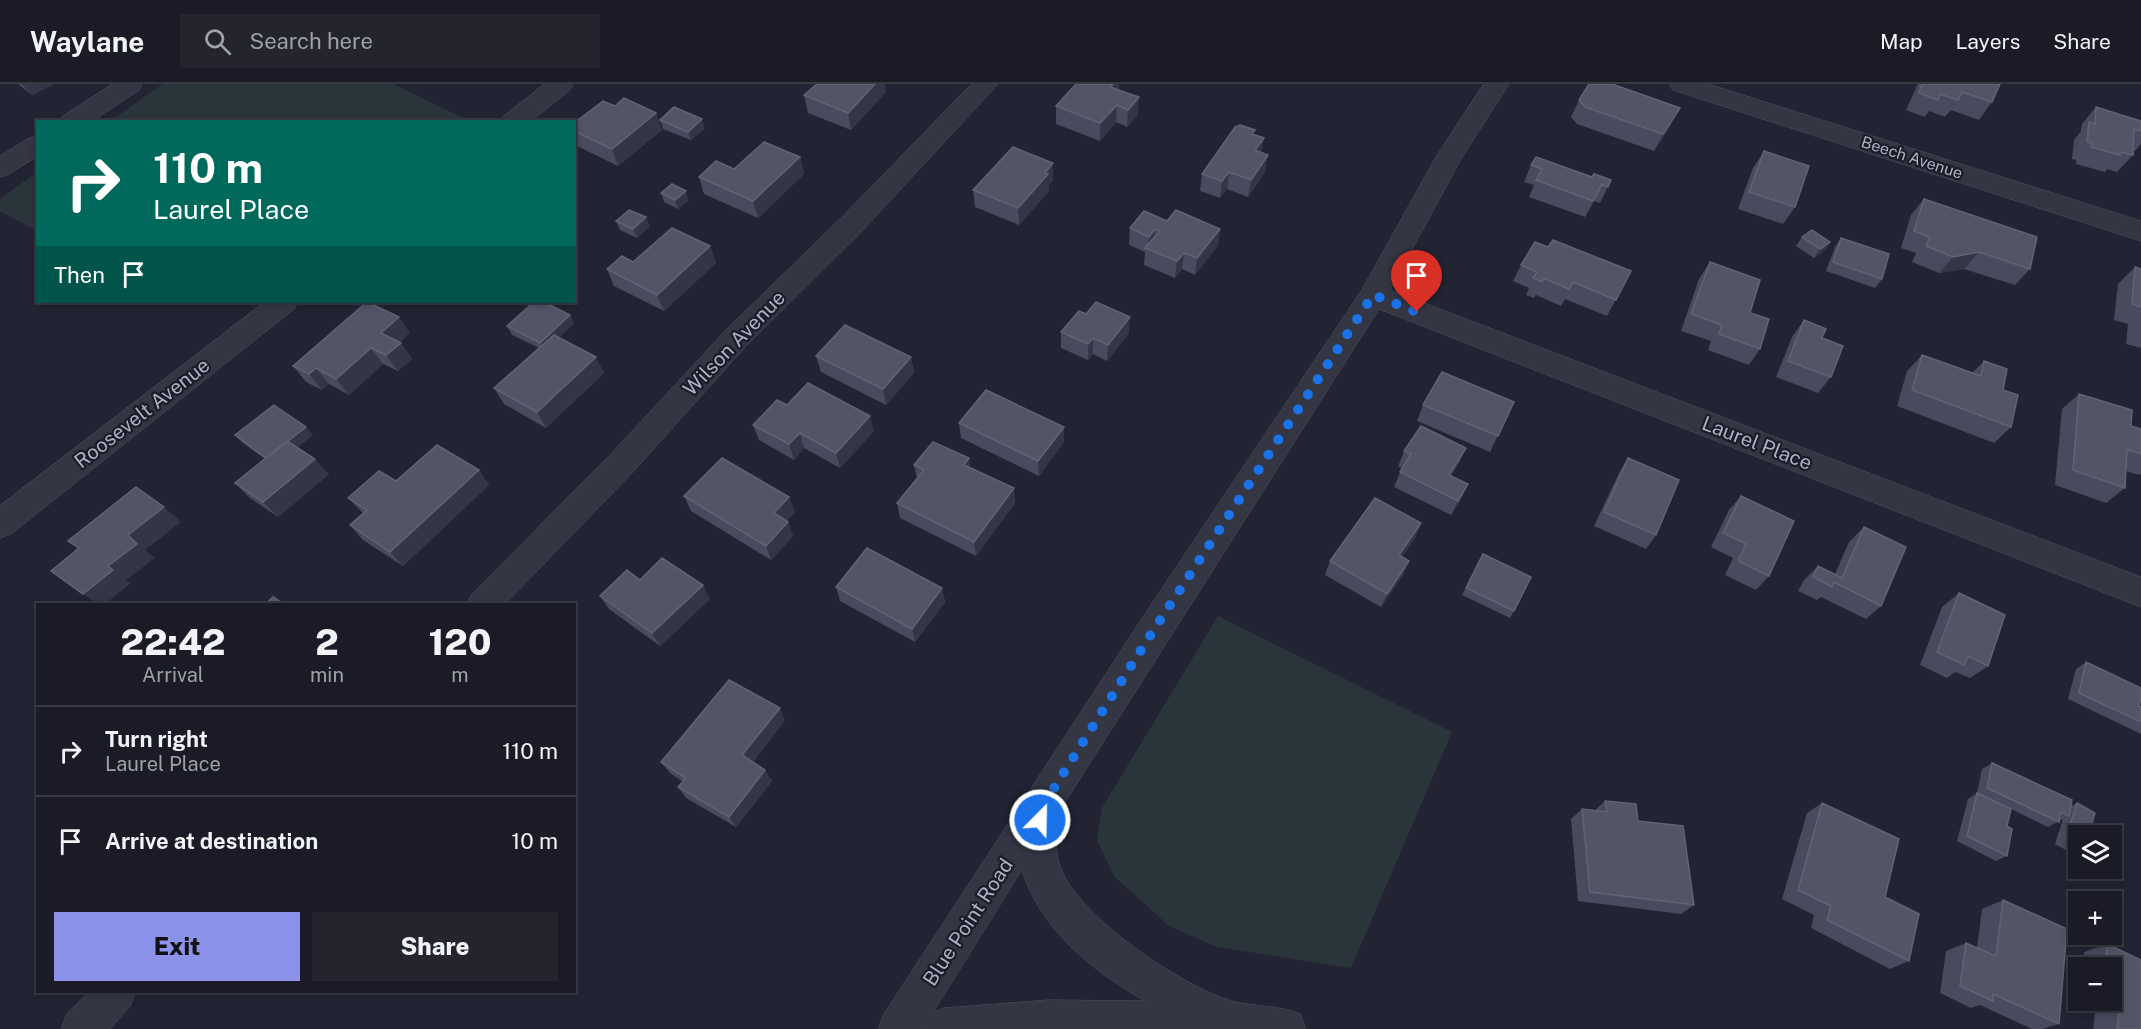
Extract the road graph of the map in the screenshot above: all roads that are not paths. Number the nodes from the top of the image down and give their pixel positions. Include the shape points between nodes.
1 (130, 84) edge
2 (561, 84) edge
3 (986, 84) edge
4 (1497, 84) edge
5 (1682, 84) edge
6 (75, 120) edge
7 (516, 120) edge
8 (36, 145) edge
9 (0, 168) edge
10 (2141, 231) edge
11 (1373, 295) junction
12 (283, 303) edge
13 (0, 524) edge
14 (2141, 592) edge
15 (485, 603) edge
16 (1042, 807) junction
17 (115, 993) edge
18 (1238, 1022) junction
19 (82, 1029) edge
20 (899, 1029) edge
21 (944, 1029) edge
22 (1285, 1029) edge

1 - 6 street
2 - 7 street
3 - 15 street, Wilson Avenue via 736,338 621,464
4 - 11 street, Blue Point Road via 1449,157
5 - 10 street, Beech Avenue
8 - 9 street
11 - 14 street, Laurel Place
11 - 16 street, Blue Point Road
12 - 13 street, Roosevelt Avenue
16 - 18 street via 1037,833 1045,882 1080,929 1159,987
16 - 20 street, Blue Point Road
17 - 19 street
18 - 21 street via 1048,1022
18 - 22 street

